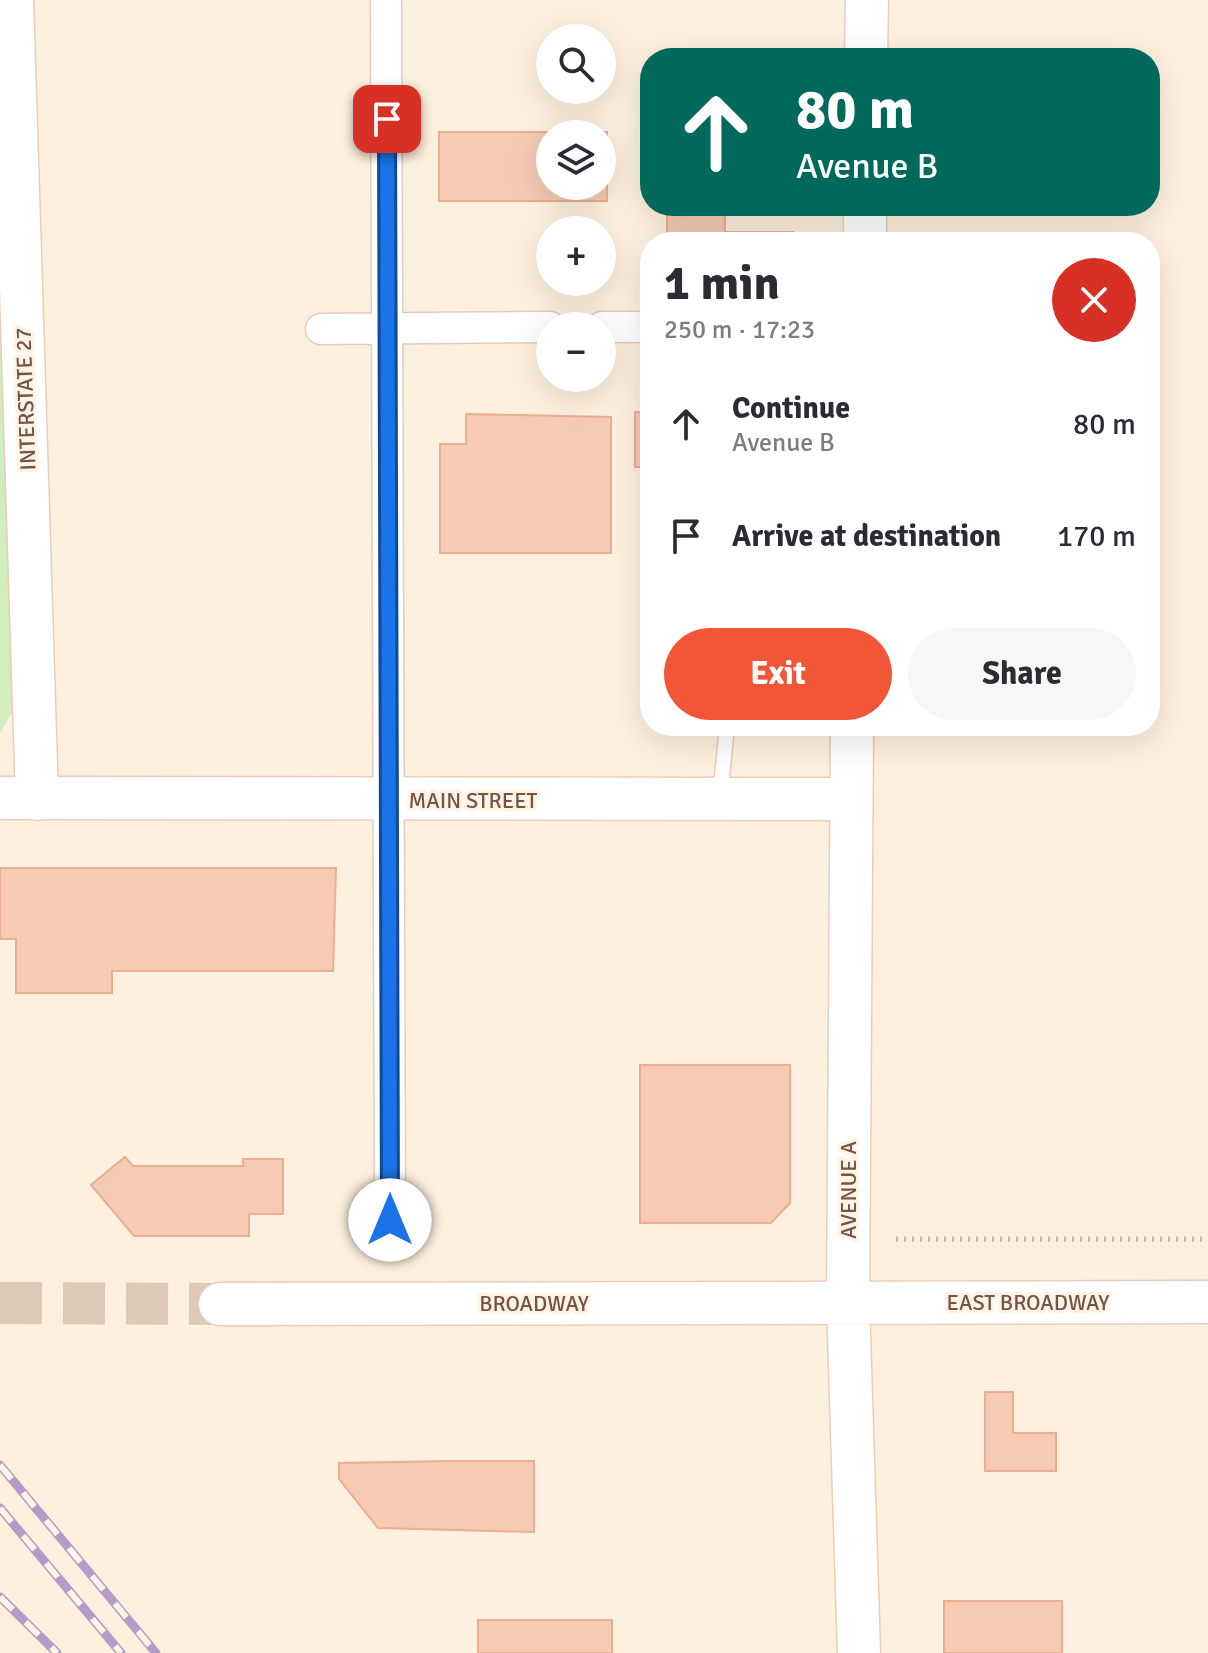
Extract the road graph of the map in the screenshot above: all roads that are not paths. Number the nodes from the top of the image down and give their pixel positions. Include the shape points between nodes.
1 (12, 0) edge
2 (386, 0) edge
3 (867, 0) edge
4 (866, 48) edge
5 (536, 327) edge
6 (616, 327) edge
7 (640, 327) edge
8 (388, 328) junction
9 (321, 329) dead end
10 (726, 736) edge
11 (852, 736) edge
12 (18, 798) edge
13 (849, 799) junction
14 (720, 800) junction
15 (387, 801) junction
16 (390, 1220) dead end
17 (848, 1302) junction
18 (1208, 1302) edge
19 (220, 1304) tunnel mouth
20 (859, 1653) edge

1 - 12 main road, INTERSTATE 27
2 - 8 street
3 - 4 main road
5 - 8 street
6 - 7 street
8 - 9 street
8 - 15 street
10 - 14 lane
11 - 13 main road, AVENUE A
12 - 15 main road, MAIN STREET
13 - 14 main road, MAIN STREET
13 - 17 main road, AVENUE A
14 - 15 main road, MAIN STREET
15 - 16 street
17 - 18 main road, EAST BROADWAY
17 - 19 main road, BROADWAY
17 - 20 main road, AVENUE A

